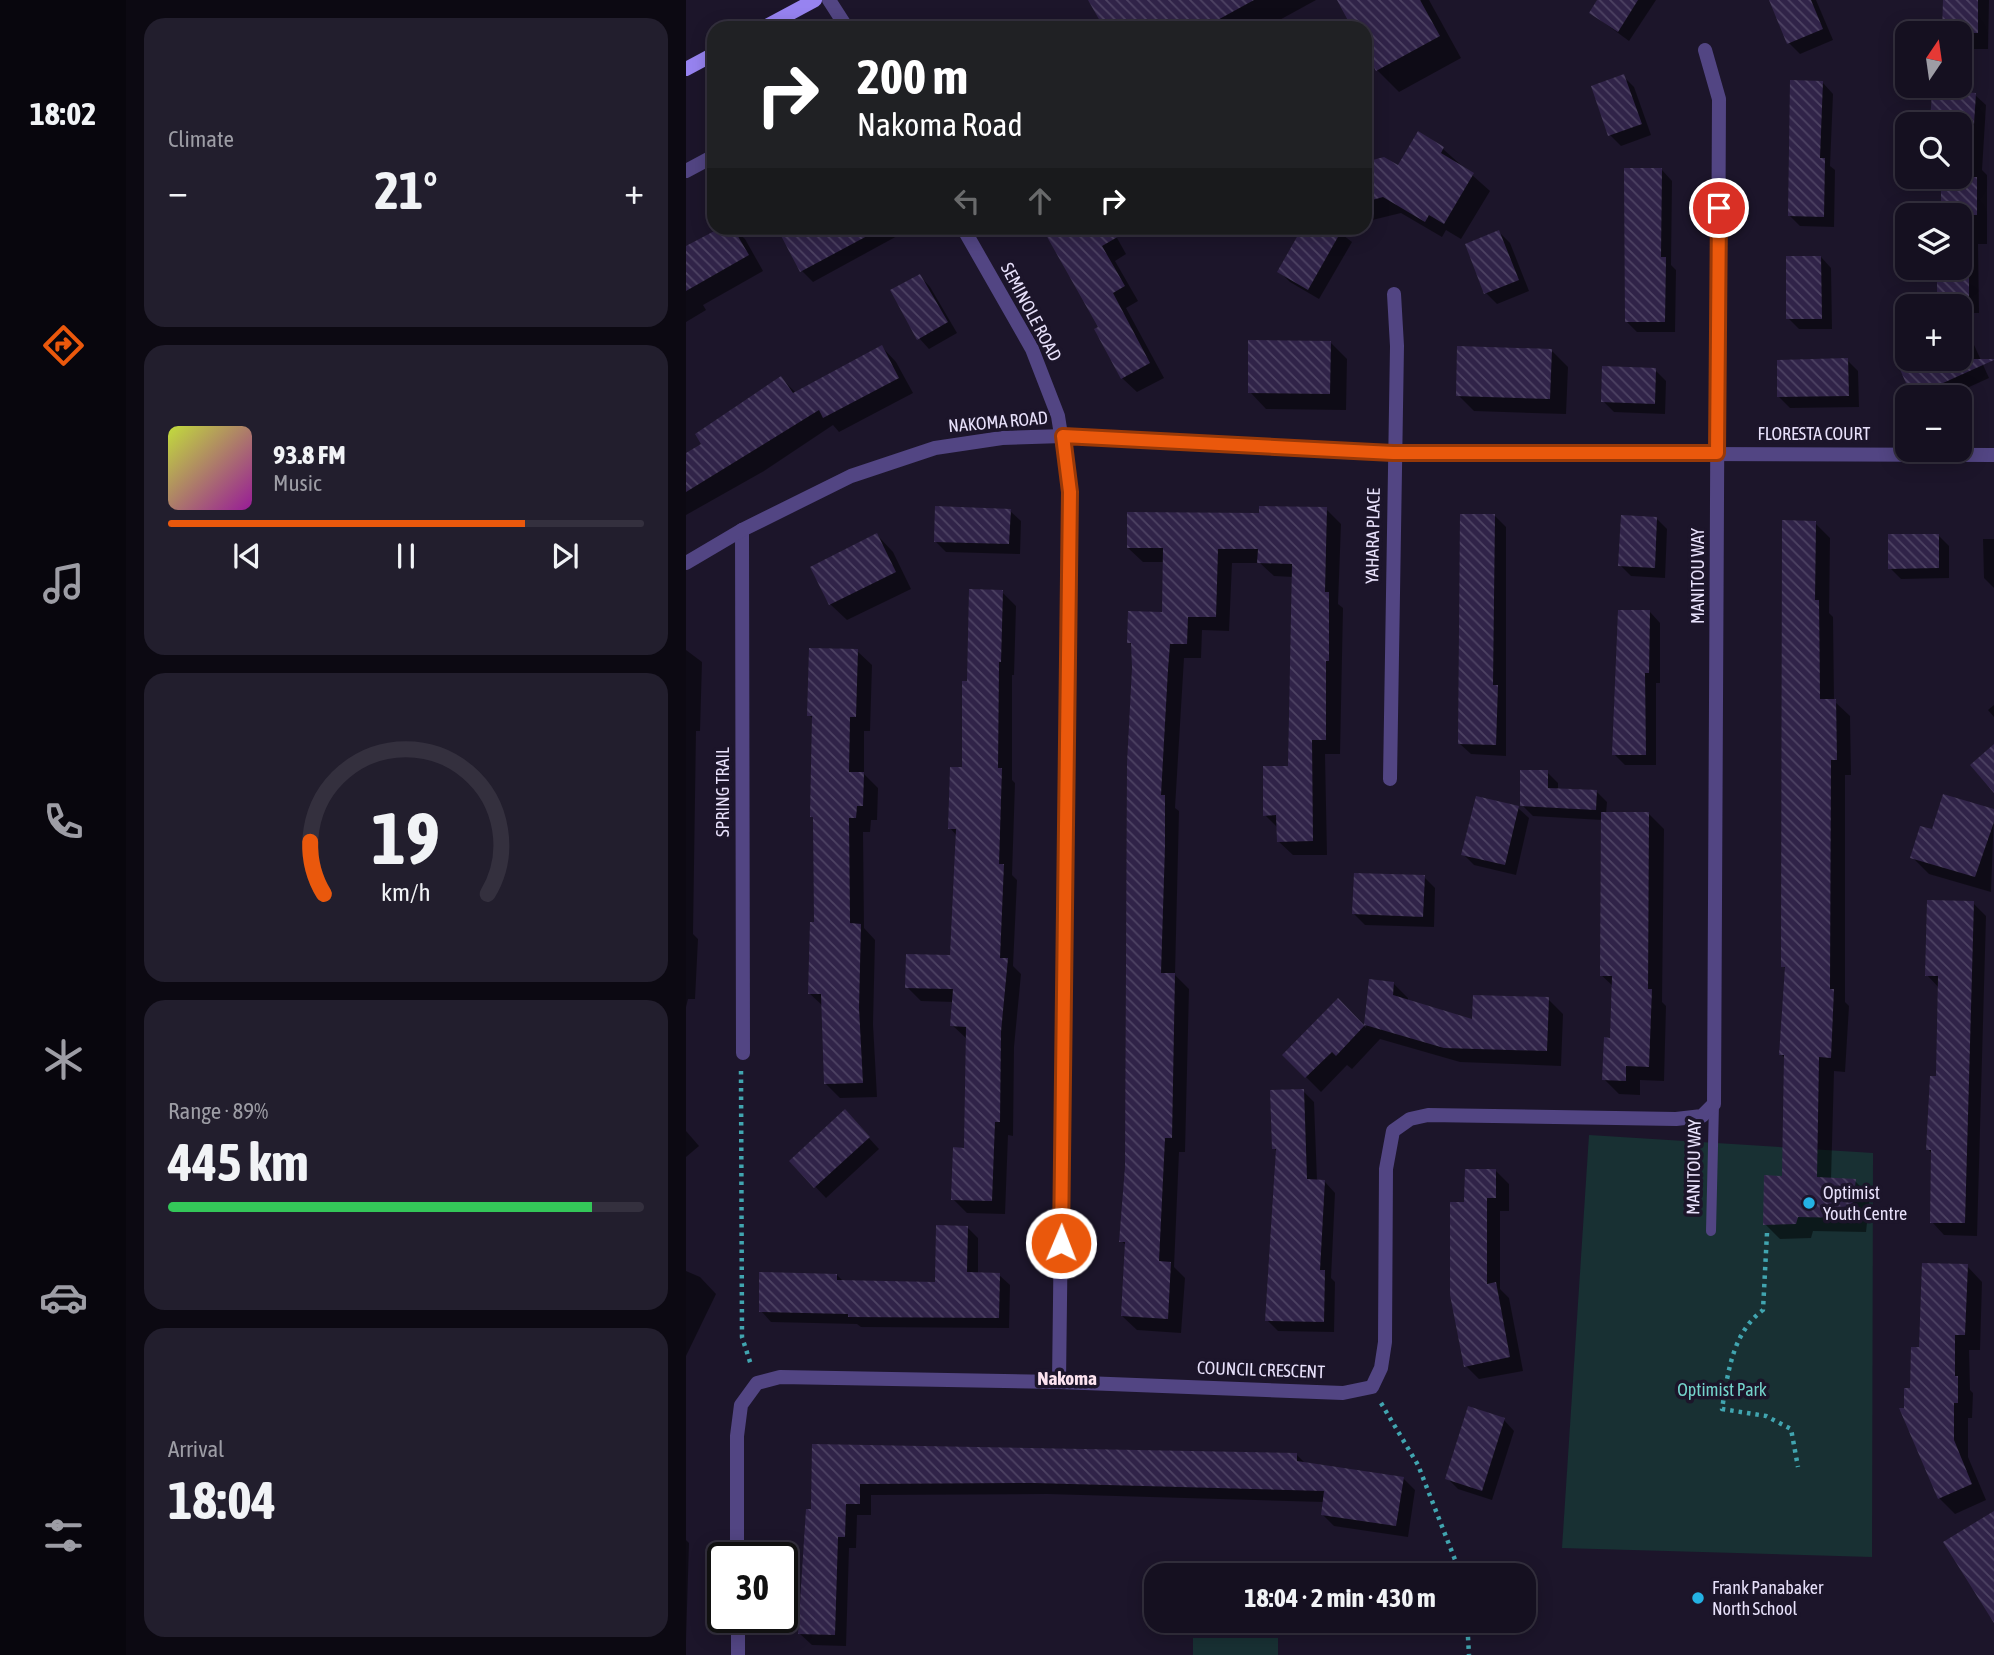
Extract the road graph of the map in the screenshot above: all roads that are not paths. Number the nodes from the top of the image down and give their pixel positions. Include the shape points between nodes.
1 (815, 0) edge
2 (829, 0) edge
3 (776, 21) edge
4 (843, 21) edge
5 (1706, 50) dead end
6 (707, 58) edge
7 (686, 69) edge
8 (707, 160) edge
9 (686, 171) edge
10 (967, 235) edge
11 (1394, 294) dead end
12 (1063, 436) junction
13 (1393, 453) junction
14 (1717, 453) junction
15 (1994, 454) edge
16 (742, 530) junction
17 (686, 563) edge
18 (1390, 779) dead end
19 (743, 1053) road end
20 (1714, 1104) junction
21 (1712, 1231) dead end
22 (1059, 1382) junction
23 (1372, 1387) joint
24 (737, 1542) edge
25 (738, 1633) edge
26 (738, 1655) edge

1 - 3 main road
2 - 4 street
5 - 14 street, MANITOU WAY via 1719,99
6 - 7 main road
8 - 9 street
10 - 12 street, SEMINOLE ROAD via 1032,349
11 - 13 street, YAHARA PLACE
12 - 13 street, NAKOMA ROAD
12 - 16 street, NAKOMA ROAD via 1002,438 935,448 851,476
12 - 22 street, SEMINOLE ROAD via 1070,492
13 - 14 street, NAKOMA ROAD
13 - 18 street, YAHARA PLACE
14 - 15 street, FLORESTA COURT
14 - 20 street, MANITOU WAY
16 - 17 street, NAKOMA ROAD
16 - 19 street, SPRING TRAIL
20 - 21 lane, MANITOU WAY
20 - 23 street, MANITOU WAY via 1702,1116 1676,1119 1428,1115 1410,1119 1393,1131 1386,1169 1385,1342
22 - 23 street, COUNCIL CRESCENT via 1343,1393
22 - 24 street, COUNCIL CRESCENT via 779,1377 757,1383 741,1405 737,1436
25 - 26 street

